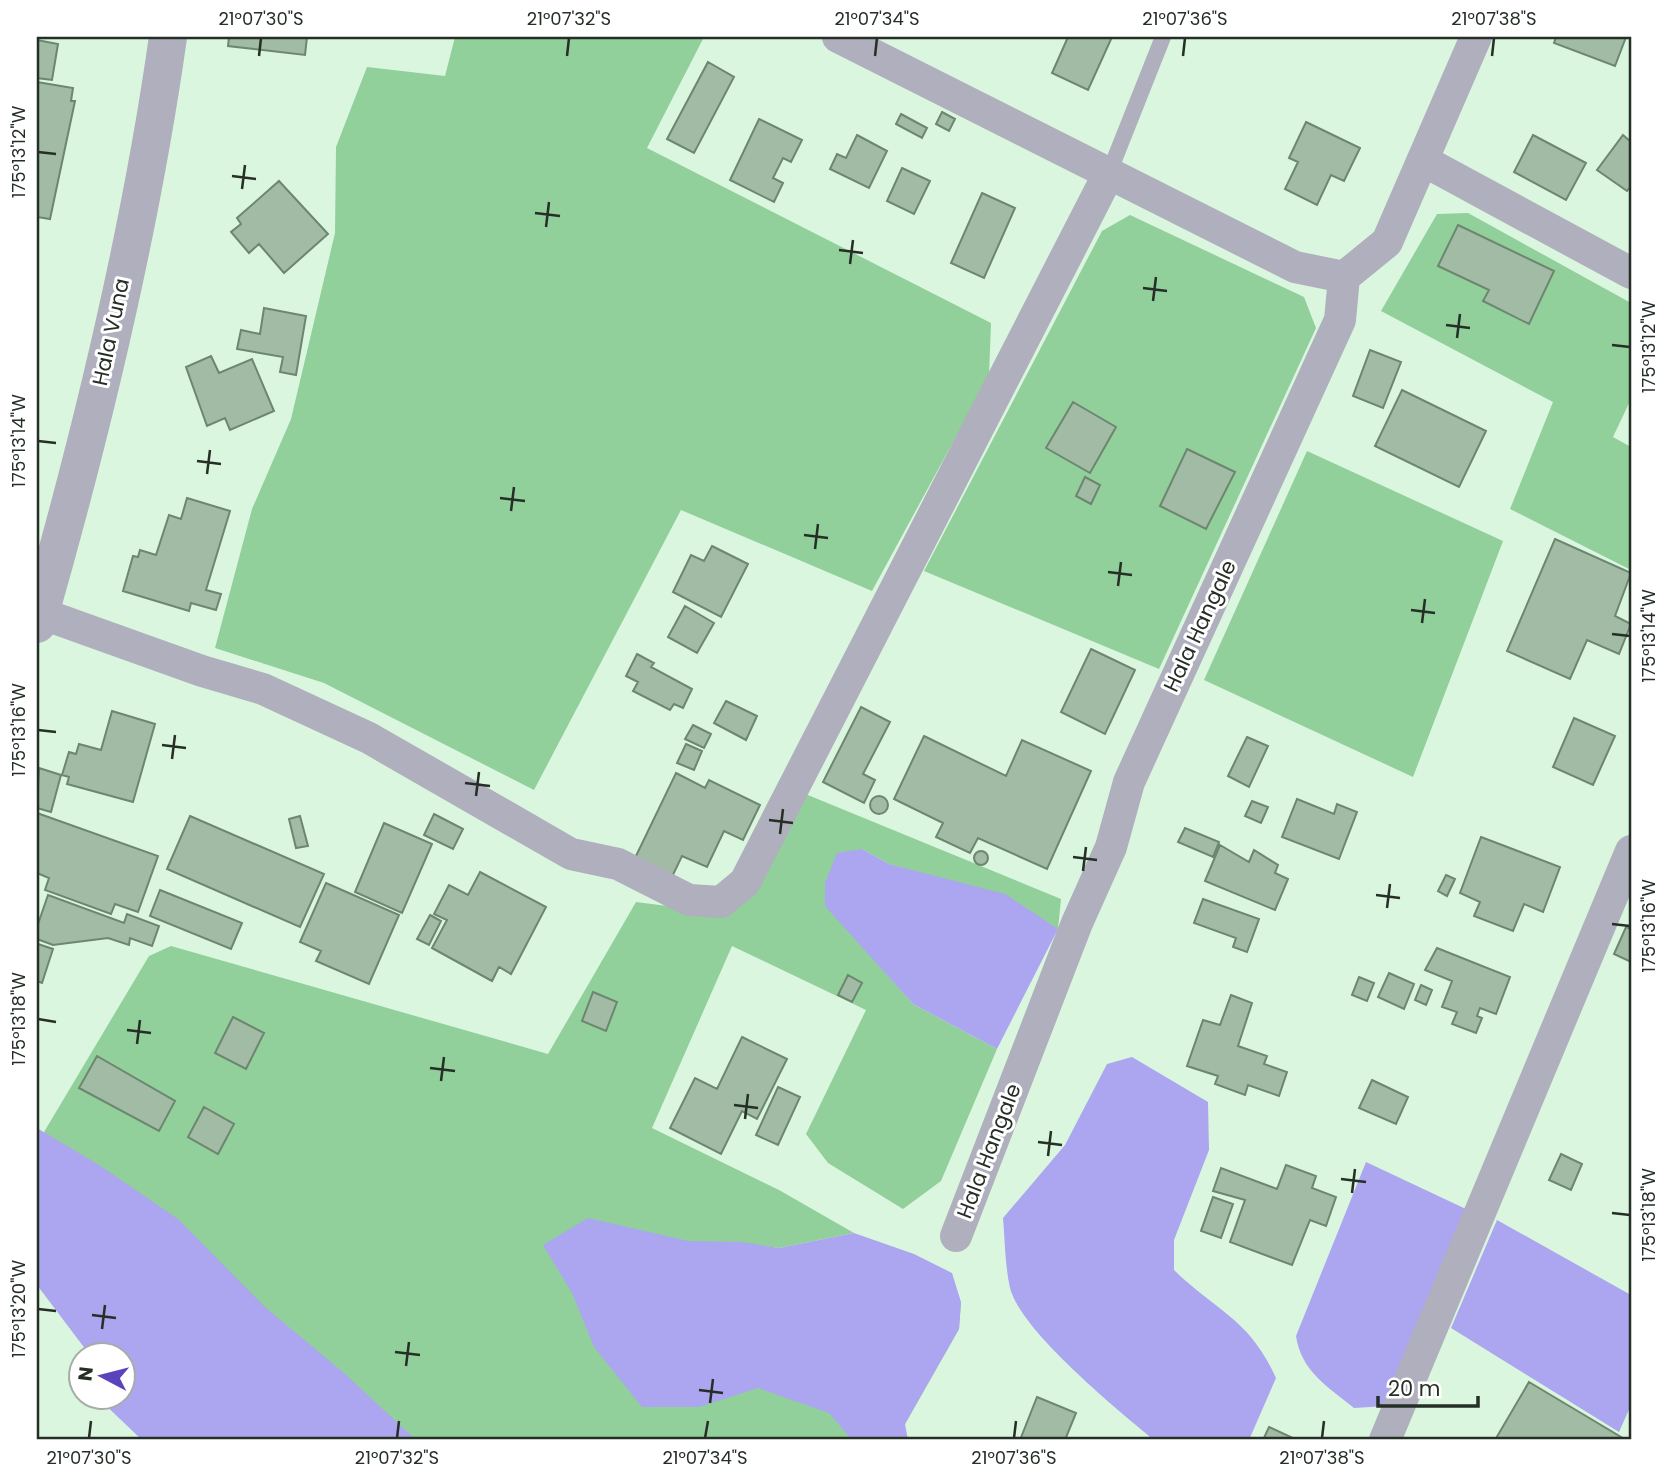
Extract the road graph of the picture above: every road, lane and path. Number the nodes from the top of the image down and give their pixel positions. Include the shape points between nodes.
1 (168, 37) edge
2 (838, 37) edge
3 (1163, 37) edge
4 (1476, 37) edge
5 (1423, 161) junction
6 (1109, 173) junction
7 (1631, 273) edge
8 (1344, 277) junction
9 (38, 619) edge
10 (1631, 851) edge
11 (956, 1236) dead end
12 (1385, 1440) edge

1 - 9 street, Hala Vuna via 154,136 77,487
2 - 6 street
3 - 6 lane
4 - 5 street
5 - 7 street
5 - 8 street via 1387,242
6 - 8 street via 1295,267
6 - 9 street via 745,882 721,902 689,900 618,864 571,854 369,738 263,689
8 - 11 street, Hala Hangale via 1340,320 1129,782 1111,847
10 - 12 street

